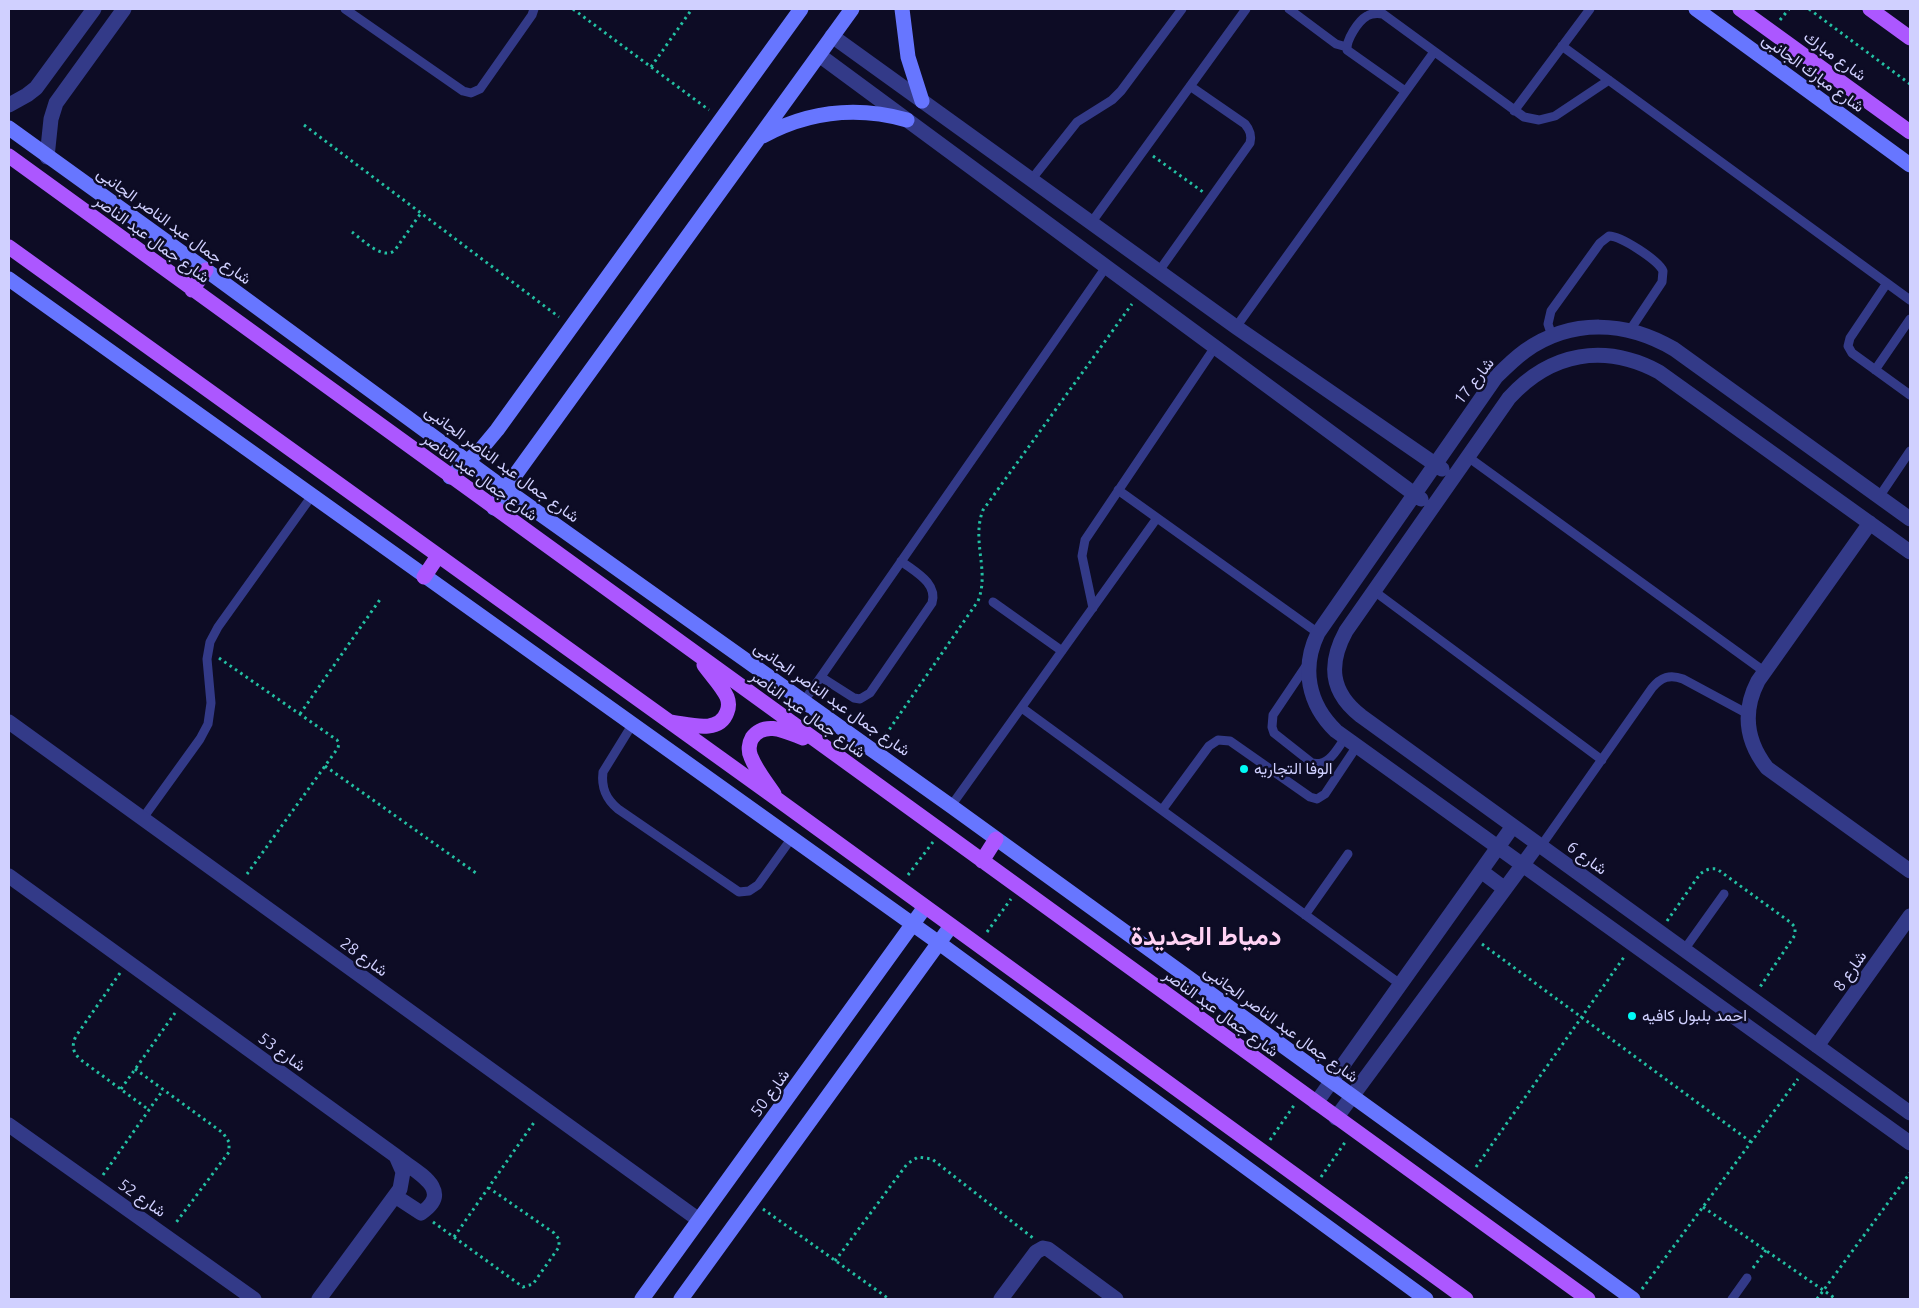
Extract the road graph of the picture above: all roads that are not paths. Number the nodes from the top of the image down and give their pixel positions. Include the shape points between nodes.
1 (124, 9) edge
2 (345, 9) edge
3 (534, 9) edge
4 (801, 9) edge
5 (852, 9) edge
6 (902, 9) edge
7 (1182, 9) edge
8 (1246, 9) edge
9 (1289, 9) edge
10 (1590, 9) edge
11 (1696, 9) edge
12 (1740, 9) edge
13 (1870, 9) edge
14 (1750, 13) edge
15 (91, 14) edge
16 (106, 32) junction
17 (832, 36) junction
18 (1910, 38) edge
19 (1562, 46) junction
20 (1347, 47) junction
21 (1434, 52) junction
22 (819, 55) junction
23 (1609, 80) junction
24 (1190, 86) junction
25 (1405, 91) junction
26 (922, 101) junction
27 (9, 105) edge
28 (1514, 111) junction
29 (908, 120) junction
30 (9, 128) edge
31 (1910, 132) edge
32 (759, 138) junction
33 (9, 156) edge
34 (47, 157) junction
35 (1910, 165) edge
36 (1031, 180) junction
37 (1091, 223) junction
38 (9, 247) edge
39 (1106, 267) junction
40 (206, 270) junction
41 (1159, 272) junction
42 (9, 279) edge
43 (1887, 284) junction
44 (192, 290) junction
45 (1910, 300) edge
46 (1910, 319) edge
47 (1236, 327) junction
48 (1630, 330) junction
49 (1552, 336) junction
50 (1215, 347) junction
51 (1875, 370) junction
52 (1910, 394) edge
53 (1910, 451) edge
54 (1468, 456) junction
55 (468, 461) junction
56 (1436, 464) junction
57 (450, 476) junction
58 (1454, 476) junction
59 (505, 489) junction
60 (1118, 490) junction
61 (1414, 494) junction
62 (312, 497) junction
63 (1878, 497) junction
64 (1432, 507) junction
65 (494, 508) junction
66 (1157, 518) junction
67 (1910, 519) edge
68 (1870, 524) junction
69 (1910, 552) edge
70 (438, 556) junction
71 (901, 561) junction
72 (424, 577) junction
73 (1374, 591) junction
74 (993, 602) dead end
75 (1093, 608) junction
76 (1318, 633) junction
77 (1062, 651) junction
78 (696, 654) junction
79 (1308, 663) junction
80 (1765, 672) junction
81 (821, 677) junction
82 (804, 701) junction
83 (1022, 708) junction
84 (1748, 714) junction
85 (666, 721) junction
86 (9, 722) edge
87 (632, 725) junction
88 (1351, 742) junction
89 (819, 743) junction
90 (1602, 760) junction
91 (777, 799) junction
92 (952, 806) junction
93 (1162, 810) junction
94 (143, 818) junction
95 (1513, 826) junction
96 (791, 838) junction
97 (996, 839) junction
98 (1539, 845) junction
99 (1498, 847) junction
100 (1348, 854) dead end
101 (982, 862) junction
102 (1522, 865) junction
103 (1481, 871) junction
104 (1910, 871) edge
105 (9, 876) edge
106 (1504, 889) junction
107 (1724, 894) dead end
108 (925, 907) junction
109 (1305, 915) junction
110 (1910, 916) edge
111 (912, 925) junction
112 (952, 926) junction
113 (939, 943) junction
114 (1684, 950) junction
115 (1400, 984) junction
116 (1817, 1046) junction
117 (1330, 1082) junction
118 (1352, 1097) junction
119 (1888, 1097) junction
120 (1316, 1103) junction
121 (1910, 1113) edge
122 (1874, 1117) junction
123 (1336, 1118) junction
124 (9, 1125) edge
125 (1910, 1143) edge
126 (396, 1156) junction
127 (395, 1196) junction
128 (699, 1220) junction
129 (1747, 1278) road end
130 (1637, 1295) edge
131 (254, 1299) edge
132 (319, 1299) edge
133 (642, 1299) edge
134 (681, 1299) edge
135 (1001, 1299) edge
136 (1116, 1299) edge
137 (1426, 1299) edge
138 (1466, 1299) edge
139 (1588, 1299) edge
140 (1732, 1299) edge

1 - 16 street
2 - 3 lane via 463,91 471,93 480,89
4 - 55 main road via 497,430
5 - 17 main road
6 - 26 main road via 908,57
7 - 36 lane via 1122,91 1078,122
8 - 24 lane
9 - 20 lane via 1336,44
10 - 19 lane
11 - 35 main road, شارع مبارك الجانبى
12 - 14 main road, شارع مبارك
13 - 18 main road
14 - 31 main road, شارع مبارك
15 - 16 street
15 - 27 street via 36,88
16 - 34 street via 56,102
17 - 22 main road
17 - 26 street
19 - 23 lane
19 - 28 lane
20 - 21 lane via 1364,18 1378,13
20 - 25 lane via 1349,52
21 - 25 lane
21 - 28 lane
22 - 29 street
22 - 32 main road
23 - 28 lane via 1547,119 1532,119
23 - 43 lane
24 - 37 lane
24 - 41 lane via 1244,124 1251,133 1250,143
25 - 47 lane
26 - 36 street
29 - 32 main road via 870,112 831,112 794,121
29 - 39 street
30 - 34 main road, شارع جمال عبد الناصر الجانبى
32 - 59 main road
33 - 44 main road, شارع جمال عبد الناصر
34 - 40 main road, شارع جمال عبد الناصر الجانبى
36 - 37 street
37 - 41 street
38 - 70 main road
39 - 50 street
39 - 71 lane
40 - 44 main road
40 - 55 main road, شارع جمال عبد الناصر الجانبى
41 - 47 street
42 - 62 main road
43 - 45 lane
43 - 51 lane via 1848,342 1852,353
44 - 57 main road, شارع جمال عبد الناصر
46 - 51 lane
47 - 56 street
48 - 49 street, شارع 17 via 1582,328
48 - 49 lane via 1662,282 1663,271 1657,262 1609,236 1600,242 1551,311 1548,324
48 - 63 street, شارع 17 via 1674,349
49 - 56 street, شارع 17 via 1524,352 1496,378
50 - 60 lane
50 - 61 street
51 - 52 lane
53 - 63 lane
54 - 58 street
54 - 68 street via 1509,398 1540,371 1579,356 1621,357 1660,372
54 - 80 lane
55 - 57 main road
55 - 59 main road, شارع جمال عبد الناصر الجانبى
56 - 58 street
56 - 61 street, شارع 17
57 - 65 main road, شارع جمال عبد الناصر
58 - 64 street
59 - 65 main road
59 - 82 main road, شارع جمال عبد الناصر الجانبى
60 - 66 lane
60 - 75 lane via 1089,532 1082,549
61 - 64 street
61 - 76 street, شارع 17
62 - 72 main road
62 - 94 lane via 210,642 207,659 211,704 208,724
63 - 67 street, شارع 17
64 - 73 street
65 - 78 main road, شارع جمال عبد الناصر
66 - 75 lane
66 - 76 lane
68 - 69 street
68 - 80 street
70 - 72 main road
70 - 85 main road
71 - 81 lane
71 - 81 lane via 929,583 934,596 870,693 860,700
72 - 87 main road
73 - 90 lane
73 - 95 street, شارع 6 via 1337,649 1334,668 1341,695 1360,716
74 - 77 lane
75 - 77 lane
76 - 79 street
77 - 83 lane
78 - 85 main road via 726,696 726,715 717,725 710,726
78 - 89 main road, شارع جمال عبد الناصر
79 - 88 street via 1309,685 1315,705 1328,724
79 - 88 lane via 1273,715 1274,733 1318,764 1325,763
80 - 84 street via 1752,692
81 - 82 lane
82 - 92 main road, شارع جمال عبد الناصر الجانبى
83 - 92 lane
83 - 93 lane
84 - 90 lane via 1676,676 1662,678
84 - 104 street via 1754,749 1767,768
85 - 91 main road
86 - 94 street, شارع 28
87 - 96 main road
87 - 96 lane via 603,772 603,790 618,809 739,892 749,891 758,885
88 - 93 lane via 1325,794 1316,799 1230,741 1218,740 1209,746
88 - 99 street
89 - 91 main road via 772,728 765,728 754,736 750,742 750,756
89 - 101 main road, شارع جمال عبد الناصر
90 - 98 lane
91 - 108 main road
92 - 97 main road, شارع جمال عبد الناصر الجانبى
93 - 109 lane
94 - 128 street, شارع 28
95 - 98 street, شارع 6
95 - 99 street
96 - 111 main road
97 - 101 main road
97 - 117 main road, شارع جمال عبد الناصر الجانبى
98 - 102 street
98 - 114 street, شارع 6
99 - 102 street
99 - 103 street
100 - 109 lane
101 - 120 main road, شارع جمال عبد الناصر
102 - 106 street
102 - 122 street
103 - 106 street
103 - 115 street
105 - 126 street, شارع 53
106 - 118 street
107 - 114 lane
108 - 111 main road, شارع 50
108 - 112 main road
109 - 115 lane
110 - 116 street, شارع 8
111 - 113 main road
111 - 128 main road, شارع 50
112 - 113 main road
112 - 138 main road
113 - 134 main road
113 - 137 main road
114 - 116 street, شارع 6
115 - 117 street
116 - 119 street, شارع 6
117 - 118 main road, شارع جمال عبد الناصر الجانبى
117 - 120 street
118 - 123 street
118 - 130 main road, شارع جمال عبد الناصر الجانبى via 1467,1180
119 - 121 street, شارع 6
119 - 122 street
120 - 123 main road, شارع جمال عبد الناصر
122 - 125 street
123 - 139 main road, شارع جمال عبد الناصر
124 - 131 street, شارع 52
126 - 127 street via 403,1172 400,1189
126 - 127 street, شارع 53 via 435,1188 433,1200 420,1213
127 - 132 street
128 - 133 main road, شارع 50
129 - 140 lane
135 - 136 street via 1038,1250 1043,1248

